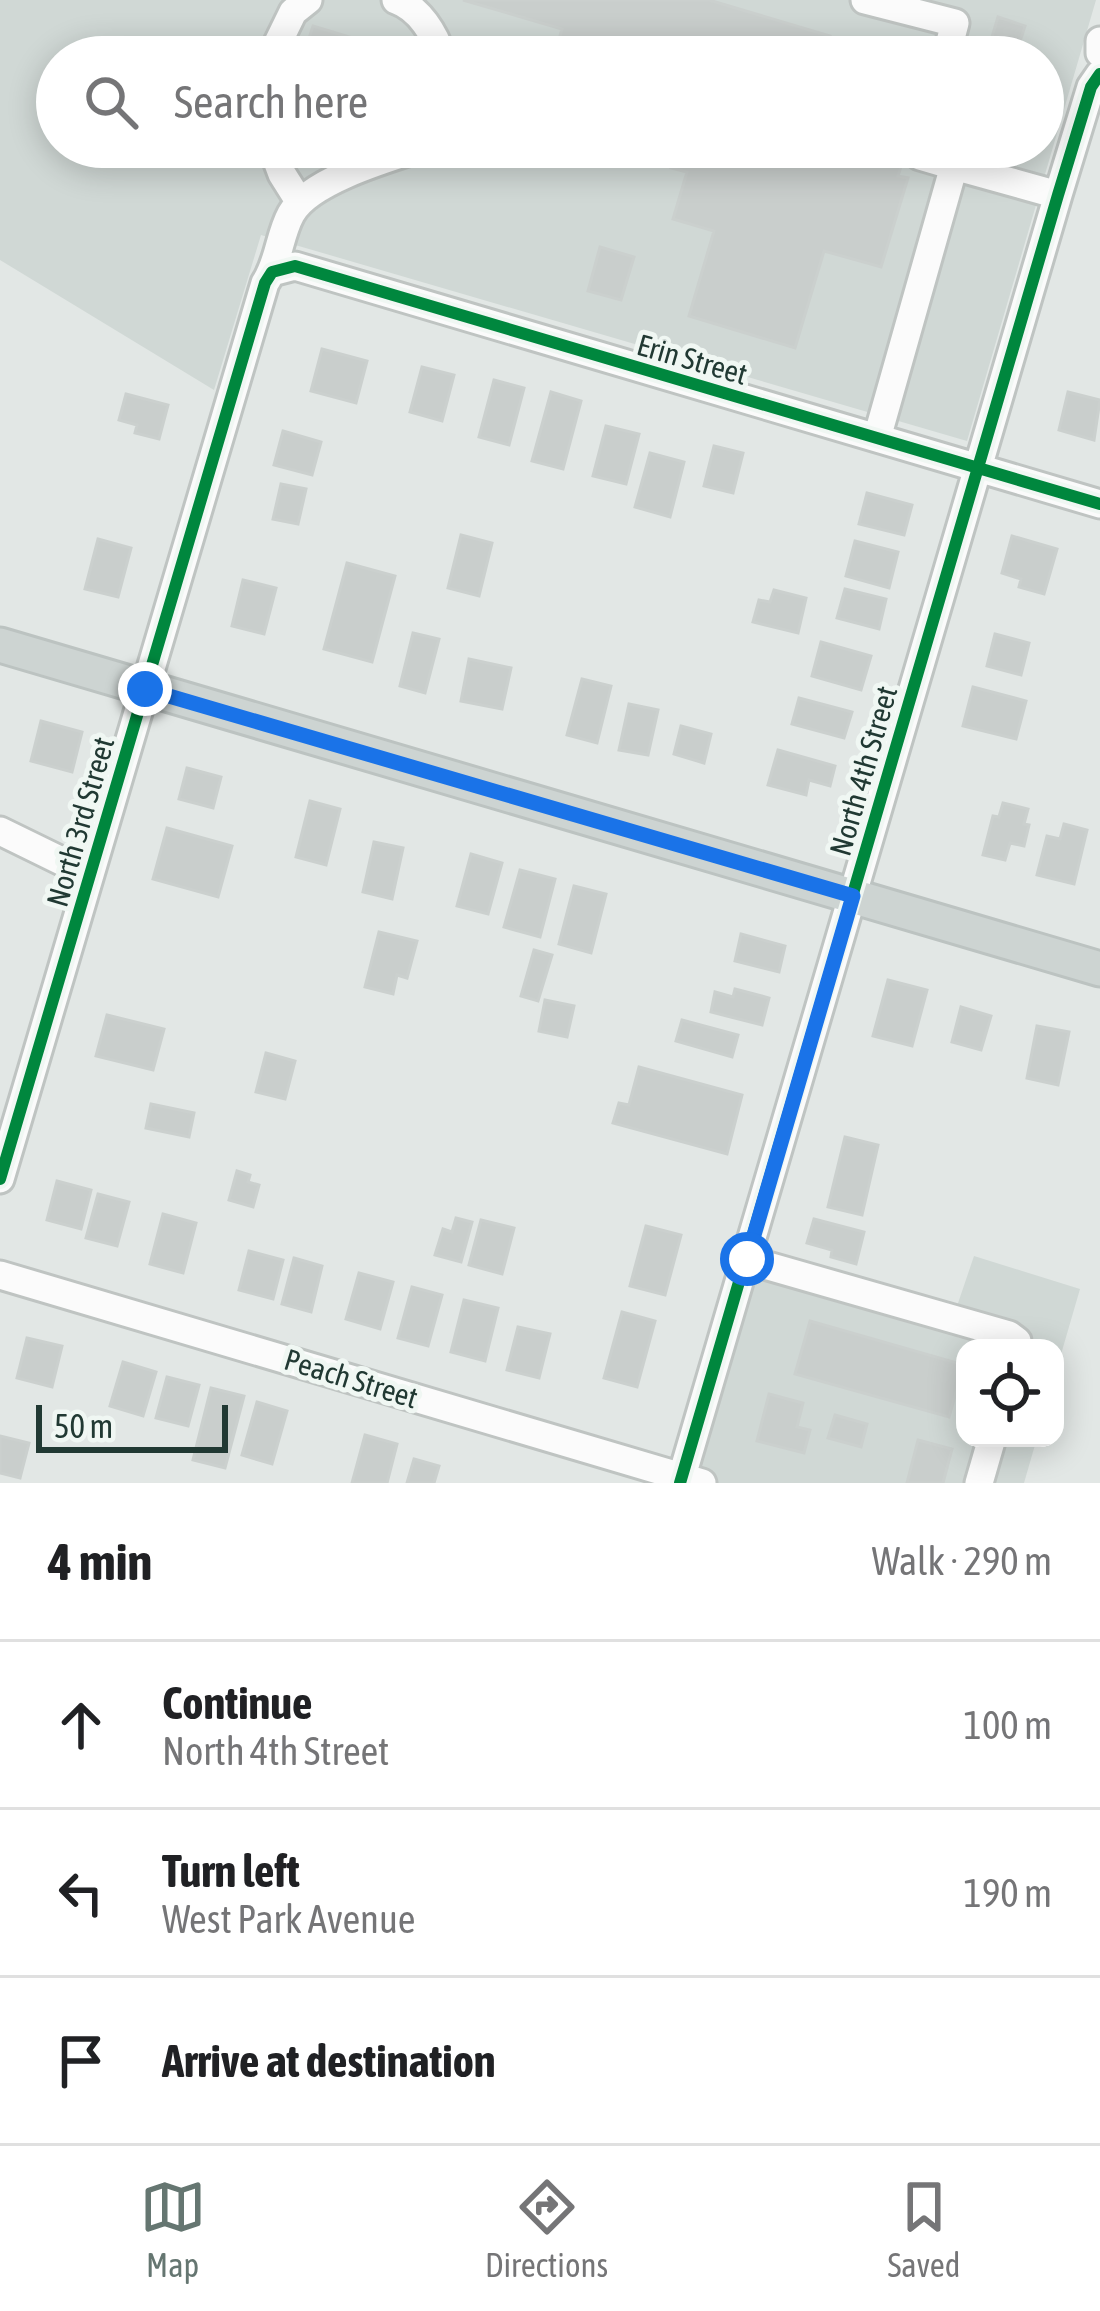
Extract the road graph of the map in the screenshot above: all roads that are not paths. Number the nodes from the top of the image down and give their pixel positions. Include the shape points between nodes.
1 (308, 0) edge
2 (395, 0) edge
3 (865, 0) edge
4 (281, 36) edge
5 (433, 36) edge
6 (952, 36) edge
7 (1100, 41) edge
8 (1100, 53) edge
9 (1100, 74) edge
10 (280, 168) edge
11 (362, 168) edge
12 (953, 168) edge
13 (961, 168) edge
14 (1058, 195) junction
15 (299, 201) junction
16 (272, 272) junction
17 (877, 439) junction
18 (979, 468) junction
19 (1100, 505) edge
20 (0, 645) edge
21 (145, 689) junction
22 (0, 831) edge
23 (90, 875) junction
24 (853, 896) junction
25 (1100, 969) edge
26 (0, 1179) edge
27 (747, 1259) junction
28 (0, 1275) edge
29 (1014, 1339) edge
30 (989, 1447) edge
31 (688, 1481) edge
32 (979, 1483) edge

1 - 4 street
2 - 5 street via 411,5
3 - 6 street via 955,23
7 - 8 street
9 - 14 street, North 4th Street
10 - 15 street
11 - 15 street
12 - 17 street
13 - 14 street
14 - 18 street, North 4th Street
15 - 16 street, North 3rd Street
16 - 17 street, Erin Street via 295,266
16 - 21 street, North 3rd Street
17 - 18 street, Erin Street
18 - 19 street, Erin Street
18 - 24 street, North 4th Street
20 - 21 main road
21 - 23 street, North 3rd Street
21 - 24 main road
22 - 23 street
23 - 26 street, North 3rd Street
24 - 25 main road
24 - 27 street, North 4th Street
27 - 29 street
27 - 31 street, North 4th Street
28 - 31 street, Peach Street
30 - 32 street

